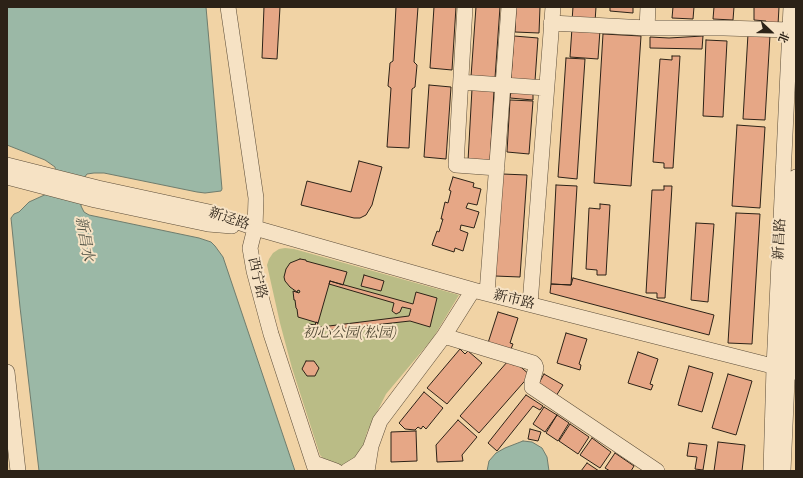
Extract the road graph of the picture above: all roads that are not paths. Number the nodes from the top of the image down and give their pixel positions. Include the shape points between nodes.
1 (228, 7) edge
2 (465, 7) edge
3 (509, 7) edge
4 (553, 7) edge
5 (648, 7) edge
6 (790, 7) edge
7 (551, 23) junction
8 (646, 28) junction
9 (789, 30) junction
10 (461, 82) junction
11 (503, 85) junction
12 (546, 88) junction
13 (7, 165) edge
14 (496, 168) junction
15 (7, 177) edge
16 (32, 177) junction
17 (796, 177) edge
18 (255, 228) junction
19 (480, 291) junction
20 (530, 304) junction
21 (444, 336) junction
22 (786, 370) edge
23 (7, 372) edge
24 (371, 447) junction
25 (315, 467) edge
26 (18, 471) edge
27 (336, 471) edge
28 (347, 471) edge
29 (367, 471) edge
30 (374, 471) edge
31 (657, 471) edge
32 (771, 471) edge
33 (783, 471) edge

1 - 18 street, 西宁路 via 256,198
2 - 10 street
3 - 11 street
4 - 7 street
5 - 8 street
6 - 9 street, 新昌路
7 - 8 street
7 - 12 street
8 - 9 street
9 - 22 street, 新昌路
10 - 11 street
10 - 14 street via 456,165
11 - 12 street
11 - 14 street
12 - 20 street
13 - 16 street, 新迳路
14 - 19 street
15 - 16 street, 新迳路
16 - 18 street, 新迳路 via 208,224
17 - 22 street, 新昌路
18 - 19 street, 新市路
18 - 25 street, 西宁路 via 250,248 254,271 271,334
19 - 20 street, 新市路
19 - 21 street
20 - 22 street, 新市路
21 - 24 street via 386,410
21 - 31 street via 532,363 536,368 532,387
22 - 32 street, 新昌路
22 - 33 street, 新昌路
23 - 26 street
24 - 28 street via 360,463
24 - 29 street
24 - 30 street
25 - 27 street

